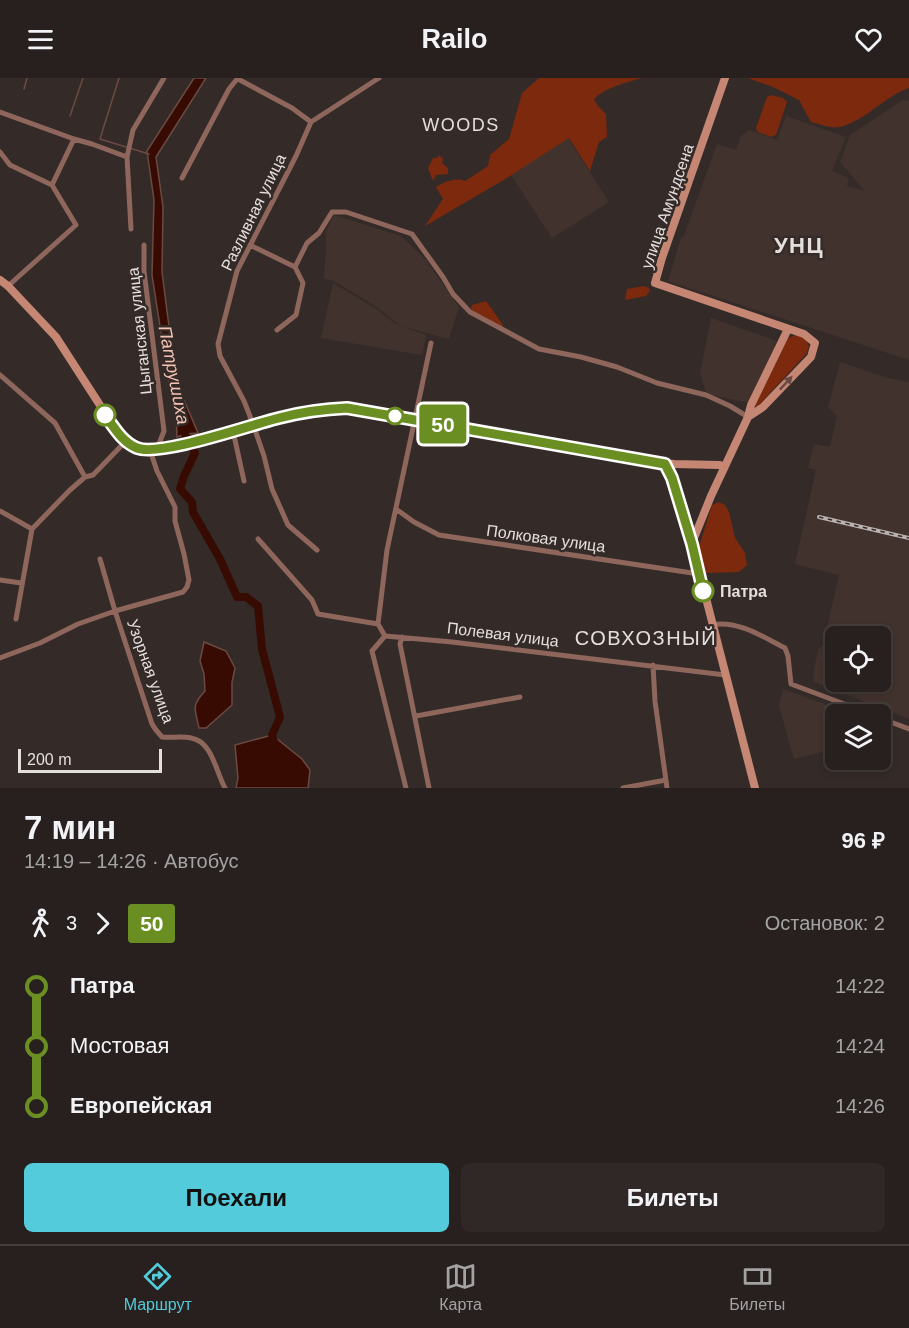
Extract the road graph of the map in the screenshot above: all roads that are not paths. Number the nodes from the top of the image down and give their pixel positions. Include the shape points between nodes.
1 (164, 78) edge
2 (238, 78) edge
3 (378, 78) edge
4 (725, 78) edge
5 (0, 112) edge
6 (311, 122) junction
7 (74, 139) junction
8 (0, 152) edge
9 (126, 158) junction
10 (182, 178) dead end
11 (52, 185) junction
12 (131, 230) dead end
13 (144, 245) dead end
14 (250, 245) junction
15 (295, 267) junction
16 (0, 280) edge
17 (8, 286) junction
18 (788, 328) junction
19 (277, 330) dead end
20 (430, 343) dead end
21 (0, 375) edge
22 (748, 417) junction
23 (414, 420) junction
24 (253, 424) junction
25 (233, 431) junction
26 (126, 441) junction
27 (154, 449) junction
28 (665, 464) junction
29 (724, 467) junction
30 (85, 477) junction
31 (244, 481) dead end
32 (396, 509) junction
33 (0, 511) edge
34 (32, 529) junction
35 (258, 538) dead end
36 (692, 544) junction
37 (317, 550) dead end
38 (100, 560) dead end
39 (699, 574) junction
40 (0, 580) edge
41 (21, 583) junction
42 (115, 611) junction
43 (16, 620) dead end
44 (378, 624) junction
45 (712, 625) junction
46 (385, 636) junction
47 (402, 637) junction
48 (0, 658) edge
49 (653, 666) junction
50 (725, 675) junction
51 (520, 697) dead end
52 (844, 704) edge
53 (416, 716) junction
54 (891, 722) edge
55 (909, 729) edge
56 (666, 780) junction
57 (225, 788) edge
58 (406, 788) edge
59 (429, 788) edge
60 (623, 788) edge
61 (667, 788) edge
62 (755, 788) edge

1 - 9 street via 133,130
2 - 6 street
2 - 10 street
3 - 6 street
4 - 18 street, улица Амундсена via 655,283
5 - 7 street
6 - 14 street, Разливная улица
7 - 9 street
7 - 11 street
8 - 11 street via 10,165
9 - 12 street
11 - 17 street via 76,225
13 - 27 street, Цыганская улица via 164,431
14 - 15 street
14 - 24 street, Разливная улица via 237,271 218,344
15 - 19 street via 303,283 296,315
15 - 22 street via 307,243 319,233 332,212 346,212 412,234 470,312 539,349 599,362 706,396
16 - 17 street
17 - 26 street via 56,337
18 - 22 street
22 -> 18 street, улица Амундсена via 763,407 811,357 815,343
20 - 23 street
21 - 30 street via 54,423
22 - 29 street
23 - 24 street via 347,408
23 - 28 street
23 - 32 street
24 - 25 street
24 - 37 street, Разливная улица via 272,489 288,525
25 - 27 street
25 - 31 street
26 - 27 street via 138,448
26 - 30 street via 93,475
27 - 42 street via 157,471 175,507 188,587 183,592
28 - 29 street
28 - 36 street
29 - 36 street
30 - 34 street
32 - 39 street, Полковая улица via 439,535
32 - 44 street
33 - 34 street
34 - 41 street
35 - 44 street via 312,600 318,614
36 - 39 street
38 - 42 street, Узорная улица
39 - 45 street
40 - 41 street
41 - 43 street
42 - 48 street
42 - 57 street, Узорная улица via 152,724 162,736 203,743
44 - 46 street
45 - 50 street
45 - 52 street via 740,626 785,648 791,684
46 - 47 street, Полевая улица
46 - 58 street via 372,651
47 - 49 street, Полевая улица
47 - 53 street via 400,644
49 - 50 street, Полевая улица
49 - 56 street
50 - 62 street
51 - 53 street
53 - 59 street
54 - 55 street
56 - 60 street
56 - 61 street

